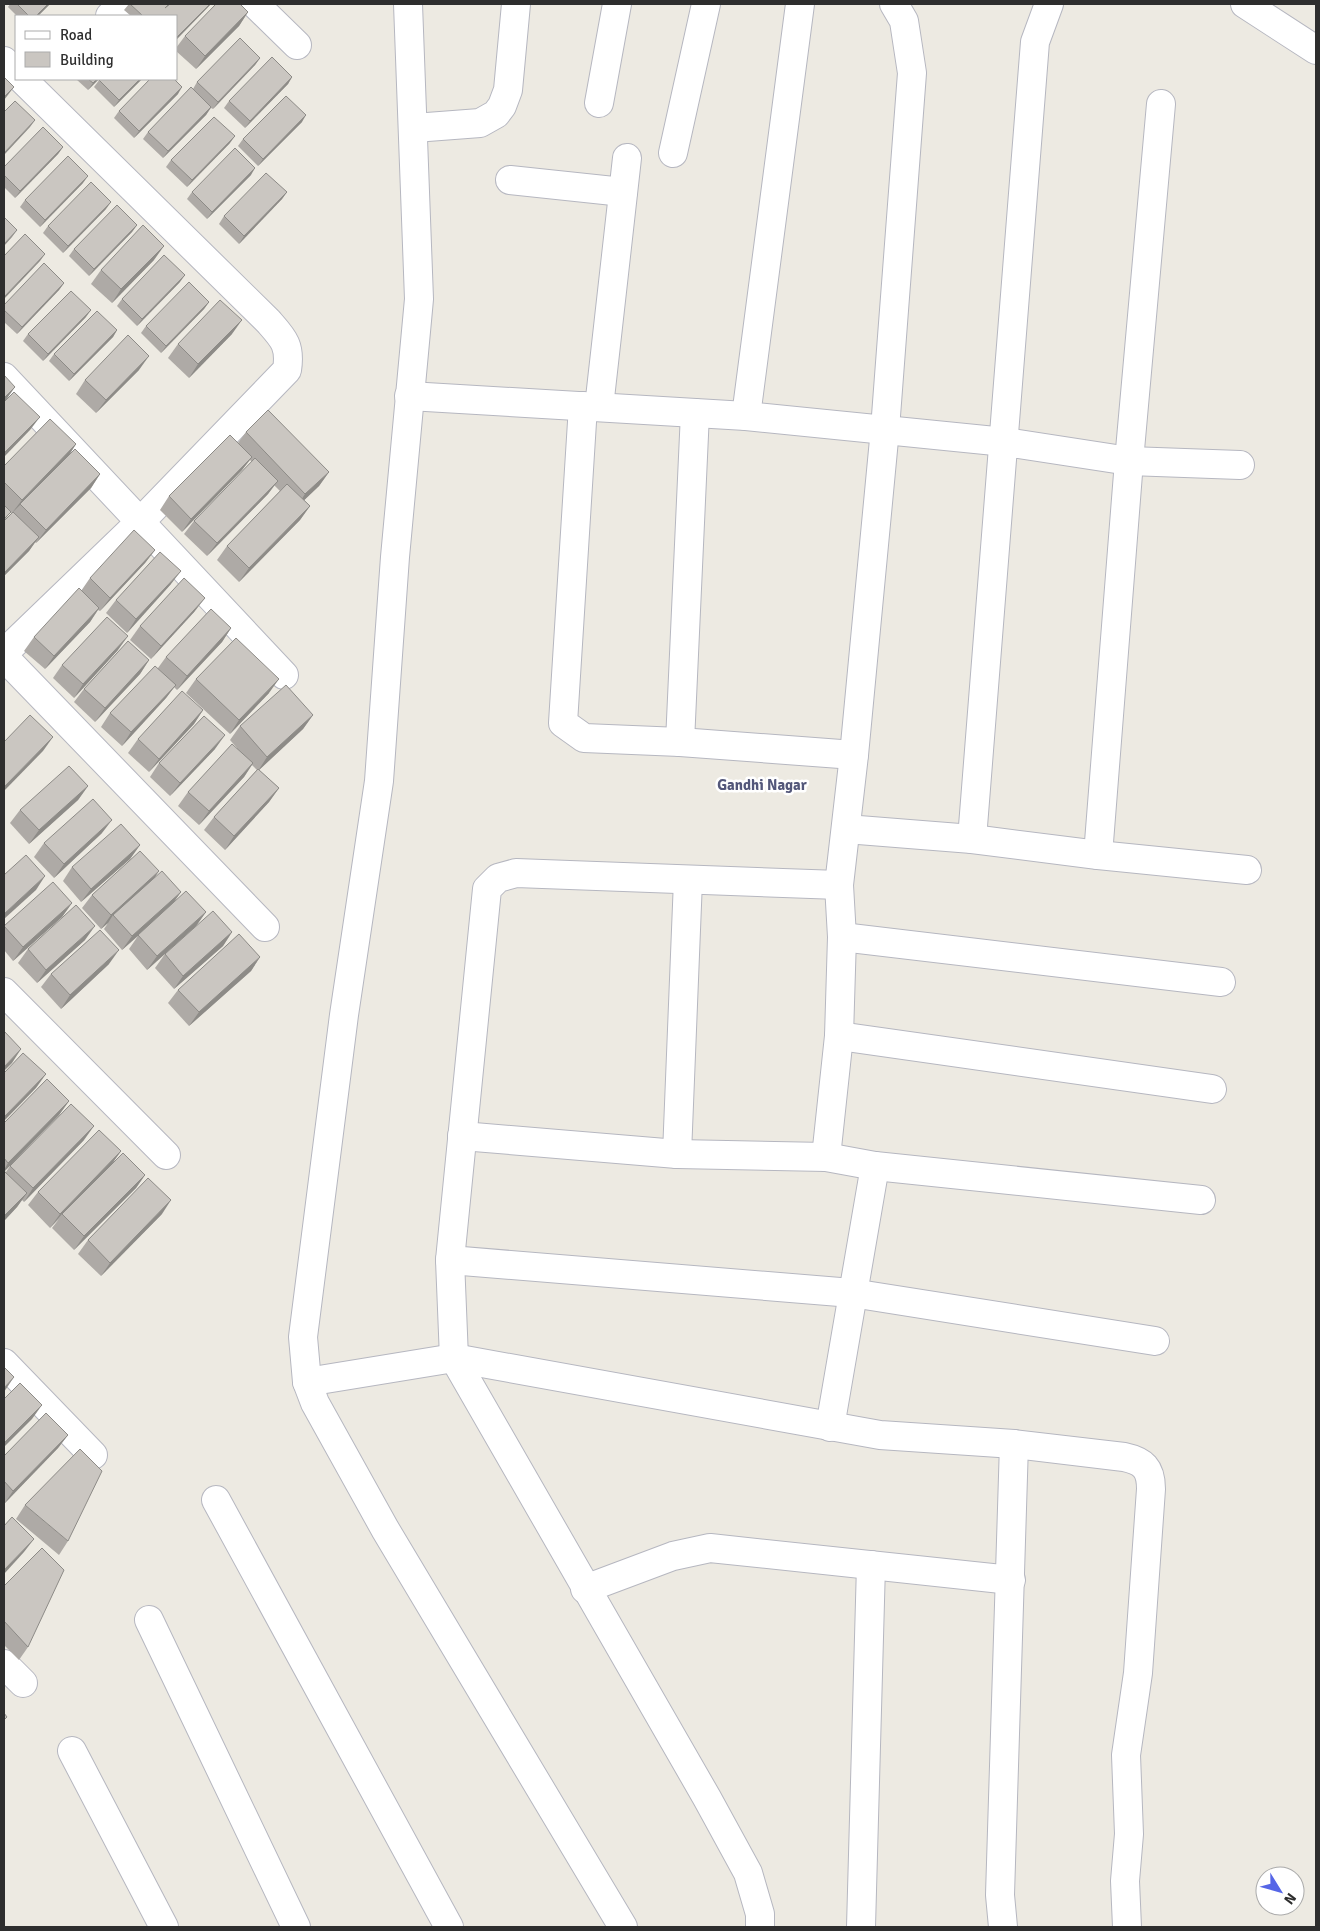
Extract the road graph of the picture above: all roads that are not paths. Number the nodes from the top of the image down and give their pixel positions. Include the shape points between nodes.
1 (123, 4) edge
2 (255, 4) edge
3 (408, 4) edge
4 (516, 4) edge
5 (617, 4) edge
6 (706, 4) edge
7 (800, 4) edge
8 (894, 4) edge
9 (1049, 4) edge
10 (1245, 4) edge
11 (111, 15) edge
12 (297, 45) dead end
13 (1316, 50) edge
14 (4, 61) edge
15 (15, 69) edge
16 (30, 80) edge
17 (599, 103) dead end
18 (1161, 104) dead end
19 (414, 128) junction
20 (672, 153) dead end
21 (627, 158) dead end
22 (510, 180) dead end
23 (624, 192) junction
24 (4, 377) edge
25 (409, 396) junction
26 (591, 407) junction
27 (696, 413) junction
28 (746, 416) junction
29 (885, 429) junction
30 (1005, 442) junction
31 (1129, 461) junction
32 (1240, 465) dead end
33 (140, 522) junction
34 (4, 653) edge
35 (4, 657) edge
36 (284, 676) dead end
37 (680, 742) junction
38 (854, 754) junction
39 (846, 829) junction
40 (972, 839) junction
41 (1098, 856) junction
42 (1247, 870) dead end
43 (688, 880) junction
44 (839, 885) junction
45 (265, 927) dead end
46 (842, 937) junction
47 (1220, 982) dead end
48 (4, 992) edge
49 (839, 1036) junction
50 (1212, 1089) dead end
51 (462, 1136) junction
52 (677, 1154) junction
53 (166, 1155) dead end
54 (826, 1157) junction
55 (875, 1166) junction
56 (1201, 1200) dead end
57 (450, 1260) junction
58 (852, 1293) junction
59 (1155, 1342) dead end
60 (454, 1358) junction
61 (4, 1363) edge
62 (307, 1382) junction
63 (830, 1427) junction
64 (1014, 1444) junction
65 (93, 1455) dead end
66 (216, 1500) dead end
67 (871, 1565) junction
68 (1011, 1580) junction
69 (585, 1589) junction
70 (150, 1620) dead end
71 (4, 1664) edge
72 (23, 1683) dead end
73 (72, 1751) dead end
74 (164, 1927) edge
75 (296, 1927) edge
76 (449, 1927) edge
77 (623, 1927) edge
78 (760, 1927) edge
79 (861, 1927) edge
80 (1003, 1927) edge
81 (1127, 1927) edge

1 - 11 street
2 - 12 street
3 - 19 street
4 - 19 street via 508,90 496,114 480,123
5 - 17 street
6 - 20 street
7 - 28 street
8 - 29 street via 904,21 912,73
9 - 30 street via 1035,42
10 - 13 street
14 - 15 street
16 - 33 street via 285,341 289,357 287,370
18 - 31 street
19 - 25 street via 419,299
21 - 23 street
22 - 23 street
23 - 26 street
24 - 33 street
25 - 26 street
25 - 62 street via 379,781 345,1005 303,1337
26 - 27 street
26 - 37 street via 563,724 584,738
27 - 28 street
27 - 37 street
28 - 29 street
29 - 30 street
29 - 38 street
30 - 31 street
30 - 40 street
31 - 32 street
31 - 41 street
33 - 34 street
33 - 36 street
35 - 45 street
37 - 38 street
38 - 39 street
39 - 40 street
39 - 44 street
40 - 41 street
41 - 42 street
43 - 44 street
43 - 51 street via 516,873 498,878 487,890
43 - 52 street
44 - 46 street
46 - 47 street
46 - 49 street
48 - 53 street
49 - 50 street
49 - 54 street
51 - 52 street
51 - 57 street
52 - 54 street
54 - 55 street
55 - 56 street
55 - 58 street
57 - 58 street
57 - 60 street
58 - 59 street
58 - 63 street
60 - 62 street
60 - 63 street
60 - 69 street
61 - 65 street
62 - 77 street via 315,1403 385,1529
63 - 64 street
64 - 68 street
64 - 81 street via 1124,1456 1138,1460 1148,1469 1151,1478 1138,1673 1126,1755 1129,1834 1125,1881
66 - 76 street
67 - 68 street
67 - 69 street via 710,1548 673,1556
67 - 79 street
68 - 80 street via 1000,1895
69 - 78 street via 748,1873 760,1914
70 - 75 street
71 - 72 street
73 - 74 street

